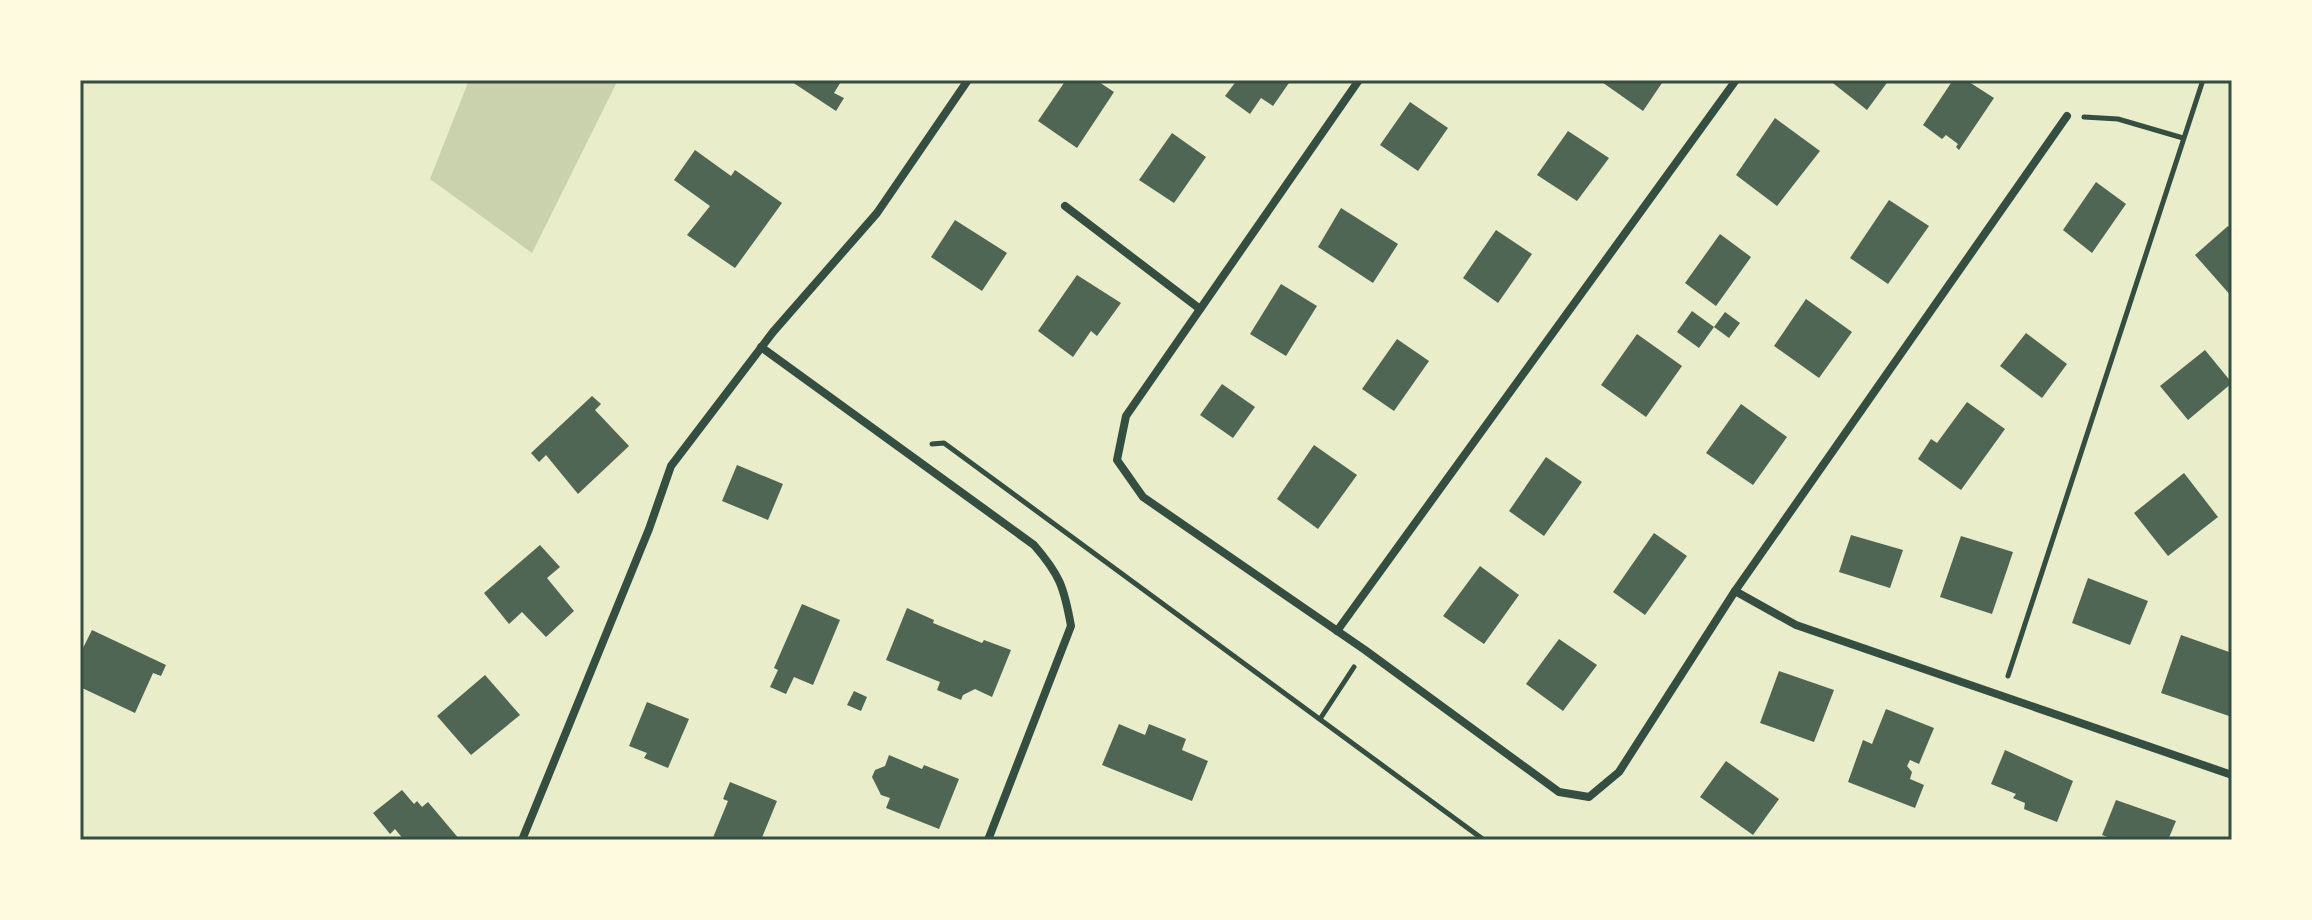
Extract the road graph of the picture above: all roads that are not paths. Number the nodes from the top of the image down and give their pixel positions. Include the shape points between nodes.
1 (968, 80) edge
2 (1359, 80) edge
3 (1736, 80) edge
4 (2067, 116) road end
5 (1065, 206) dead end
6 (1200, 309) junction
7 (761, 347) junction
8 (1735, 591) junction
9 (1337, 631) junction
10 (2232, 775) edge
11 (522, 840) edge
12 (988, 840) edge

1 - 7 street via 877,213
2 - 6 street
3 - 9 street
4 - 8 street
5 - 6 street
6 - 9 street via 1126,416 1117,460 1143,497
7 - 11 street via 671,466
7 - 12 street via 1034,545 1055,568 1071,626
8 - 9 street via 1619,772 1589,797 1559,792
8 - 10 street via 1796,625

